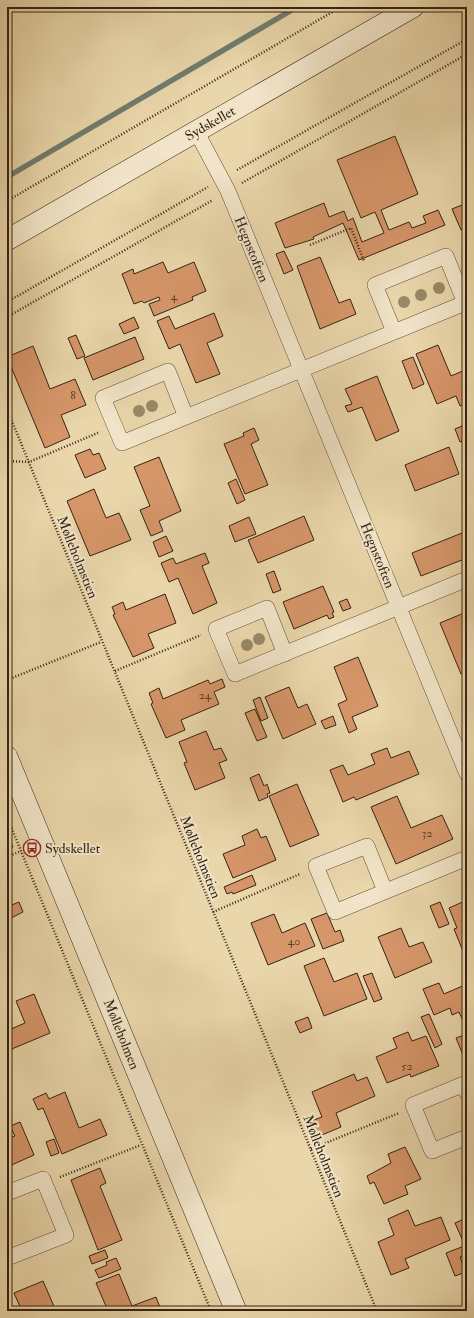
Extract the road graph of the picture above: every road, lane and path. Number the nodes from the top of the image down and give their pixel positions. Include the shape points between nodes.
1 (341, 7) edge
2 (413, 7) edge
3 (196, 130) junction
4 (7, 201) edge
5 (7, 240) edge
6 (310, 245) dead end
7 (364, 261) dead end
8 (394, 332) junction
9 (302, 370) junction
10 (7, 410) edge
11 (186, 417) junction
12 (114, 426) junction
13 (7, 461) edge
14 (29, 462) junction
15 (467, 580) edge
16 (400, 607) junction
17 (216, 629) junction
18 (102, 642) junction
19 (286, 654) junction
20 (114, 671) junction
21 (7, 680) edge
22 (7, 730) edge
23 (9, 734) dead end
24 (7, 757) edge
25 (467, 774) edge
26 (7, 817) edge
27 (20, 851) junction
28 (7, 856) edge
29 (467, 858) edge
30 (316, 866) junction
31 (385, 891) junction
32 (213, 912) junction
33 (467, 1093) edge
34 (414, 1107) junction
35 (467, 1137) edge
36 (142, 1145) junction
37 (310, 1149) junction
38 (45, 1183) junction
39 (7, 1193) edge
40 (7, 1258) edge
41 (212, 1311) edge
42 (236, 1311) edge
43 (377, 1311) edge

1 - 4 path
2 - 3 street, Sydskellet
3 - 5 street, Sydskellet
3 - 9 street, Hegnstoften via 226,185
6 - 7 path via 350,228
8 - 8 street via 375,286 446,256 465,303
8 - 9 street
9 - 11 street
9 - 16 street, Hegnstoften
10 - 14 path, Mølleholmstien
11 - 12 street via 122,443
11 - 12 street via 168,371 103,398
12 - 14 path
13 - 14 path
14 - 18 path, Mølleholmstien
15 - 16 street
16 - 19 street
16 - 25 street, Hegnstoften
17 - 19 street via 235,674
17 - 19 street via 267,608
17 - 20 path
18 - 20 path, Mølleholmstien
18 - 21 path
20 - 32 path, Mølleholmstien
22 - 23 path
24 - 42 street, Mølleholmen
26 - 27 path
27 - 28 path
27 - 36 path
29 - 31 street
30 - 31 street via 367,846
30 - 31 street via 335,912
30 - 32 path
32 - 37 path, Mølleholmstien
33 - 34 street via 464,1084 413,1105
34 - 35 street via 432,1151
34 - 37 path
36 - 38 path
36 - 41 path
37 - 43 path, Mølleholmstien
38 - 39 street via 43,1179
38 - 40 street via 66,1235

